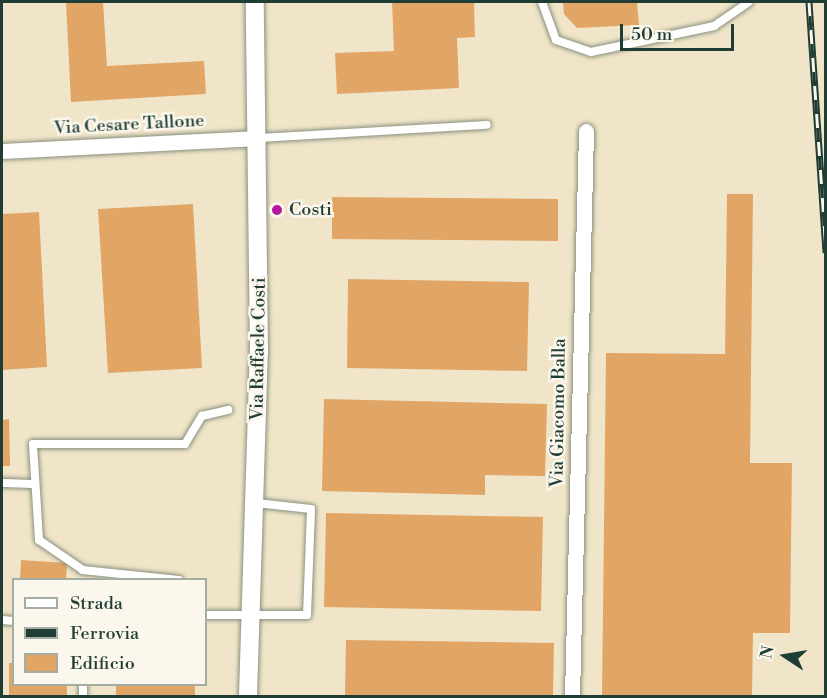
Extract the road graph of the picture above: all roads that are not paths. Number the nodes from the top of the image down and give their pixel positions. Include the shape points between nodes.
1 (255, 2) edge
2 (542, 2) edge
3 (749, 2) edge
4 (487, 125) dead end
5 (586, 131) dead end
6 (259, 138) junction
7 (2, 151) edge
8 (228, 410) dead end
9 (2, 483) edge
10 (35, 484) junction
11 (256, 503) junction
12 (83, 570) junction
13 (83, 578) edge
14 (168, 578) edge
15 (207, 615) edge
16 (252, 617) junction
17 (248, 696) edge
18 (572, 696) edge

1 - 6 street, Via Raffaele Costi
2 - 3 lane via 556,40 591,52 714,26
4 - 6 lane
5 - 18 street, Via Giacomo Balla
6 - 7 street, Via Cesare Tallone
6 - 11 street, Via Raffaele Costi
8 - 10 lane via 202,416 185,444 33,444
9 - 10 lane
10 - 12 lane via 39,540
11 - 16 street, Via Raffaele Costi
11 - 16 lane via 304,506 313,515 307,615
12 - 13 lane
12 - 14 lane
15 - 16 lane
16 - 17 street, Via Raffaele Costi

